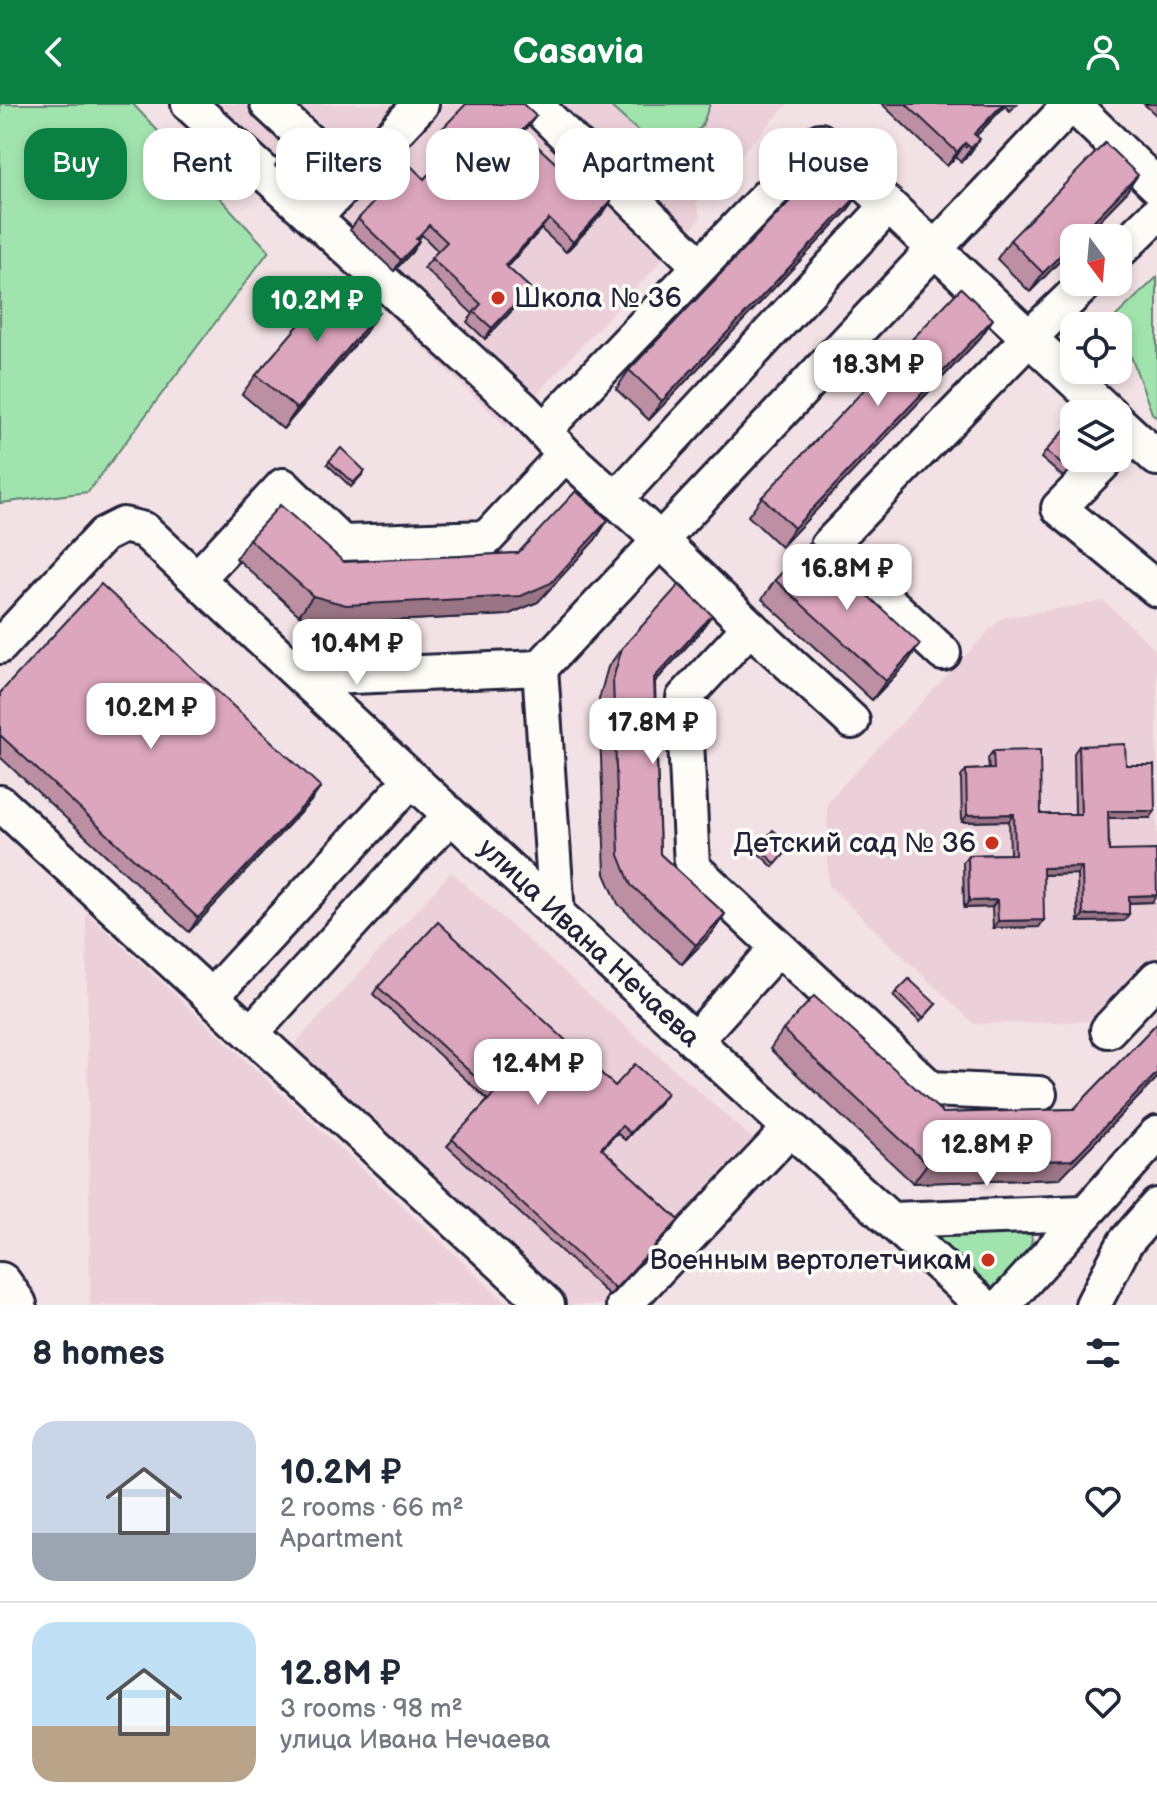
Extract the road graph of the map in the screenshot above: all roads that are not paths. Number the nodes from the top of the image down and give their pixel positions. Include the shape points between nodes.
1 (189, 104) edge
2 (268, 104) edge
3 (421, 104) edge
4 (534, 104) edge
5 (1071, 104) edge
6 (294, 128) edge
7 (399, 128) edge
8 (1157, 186) edge
9 (331, 200) edge
10 (888, 206) junction
11 (1157, 214) edge
12 (314, 218) junction
13 (1132, 238) edge
14 (934, 250) junction
15 (700, 266) junction
16 (1073, 296) edge
17 (1028, 339) junction
18 (1090, 400) edge
19 (1132, 439) edge
20 (554, 442) junction
21 (1157, 458) edge
22 (1094, 472) edge
23 (615, 500) junction
24 (660, 540) junction
25 (197, 579) junction
26 (1157, 589) edge
27 (750, 627) junction
28 (0, 646) edge
29 (943, 653) dead end
30 (540, 668) junction
31 (304, 678) junction
32 (852, 721) dead end
33 (412, 779) junction
34 (0, 803) edge
35 (451, 816) junction
36 (557, 914) junction
37 (778, 948) junction
38 (1157, 978) edge
39 (211, 997) junction
40 (1108, 1030) dead end
41 (251, 1033) junction
42 (694, 1041) junction
43 (1039, 1094) dead end
44 (791, 1128) junction
45 (1157, 1134) edge
46 (1157, 1206) edge
47 (1085, 1213) junction
48 (892, 1220) junction
49 (0, 1284) edge
50 (15, 1305) edge
51 (547, 1305) edge
52 (624, 1305) edge
53 (983, 1305) edge
54 (1003, 1305) edge
55 (1093, 1305) edge

1 - 12 street
2 - 6 street
3 - 7 street
4 - 15 street
5 - 8 street
5 - 14 street
9 - 12 street
10 - 14 street
10 - 15 street via 820,141
10 - 23 street
11 - 13 street
12 - 20 street
14 - 17 street
14 - 24 street
15 - 20 street
16 - 17 street
17 - 18 street
17 - 29 street via 828,546
19 - 21 street
20 - 23 street
20 - 25 street via 487,538 342,543 283,486
22 - 26 street via 1059,508
23 - 24 street
24 - 27 street
24 - 30 street
25 - 28 street, улица Ивана Нечаева via 144,530 123,525 103,535
25 - 31 street, улица Ивана Нечаева
27 - 32 street
27 - 37 street via 684,698 692,867
30 - 31 street
30 - 36 street
31 - 33 street, улица Ивана Нечаева
33 - 35 street, улица Ивана Нечаева
33 - 39 street
34 - 39 street
35 - 36 street, улица Ивана Нечаева
35 - 41 street
36 - 42 street, улица Ивана Нечаева
37 - 42 street
37 - 43 street via 931,1089
38 - 40 street
39 - 41 street
41 - 51 street
42 - 44 street, улица Ивана Нечаева
44 - 48 street, улица Ивана Нечаева
44 - 52 street
45 - 47 street
46 - 55 street via 1125,1243
47 - 48 street
47 - 54 street
48 - 53 street, улица Ивана Нечаева
49 - 50 main road

